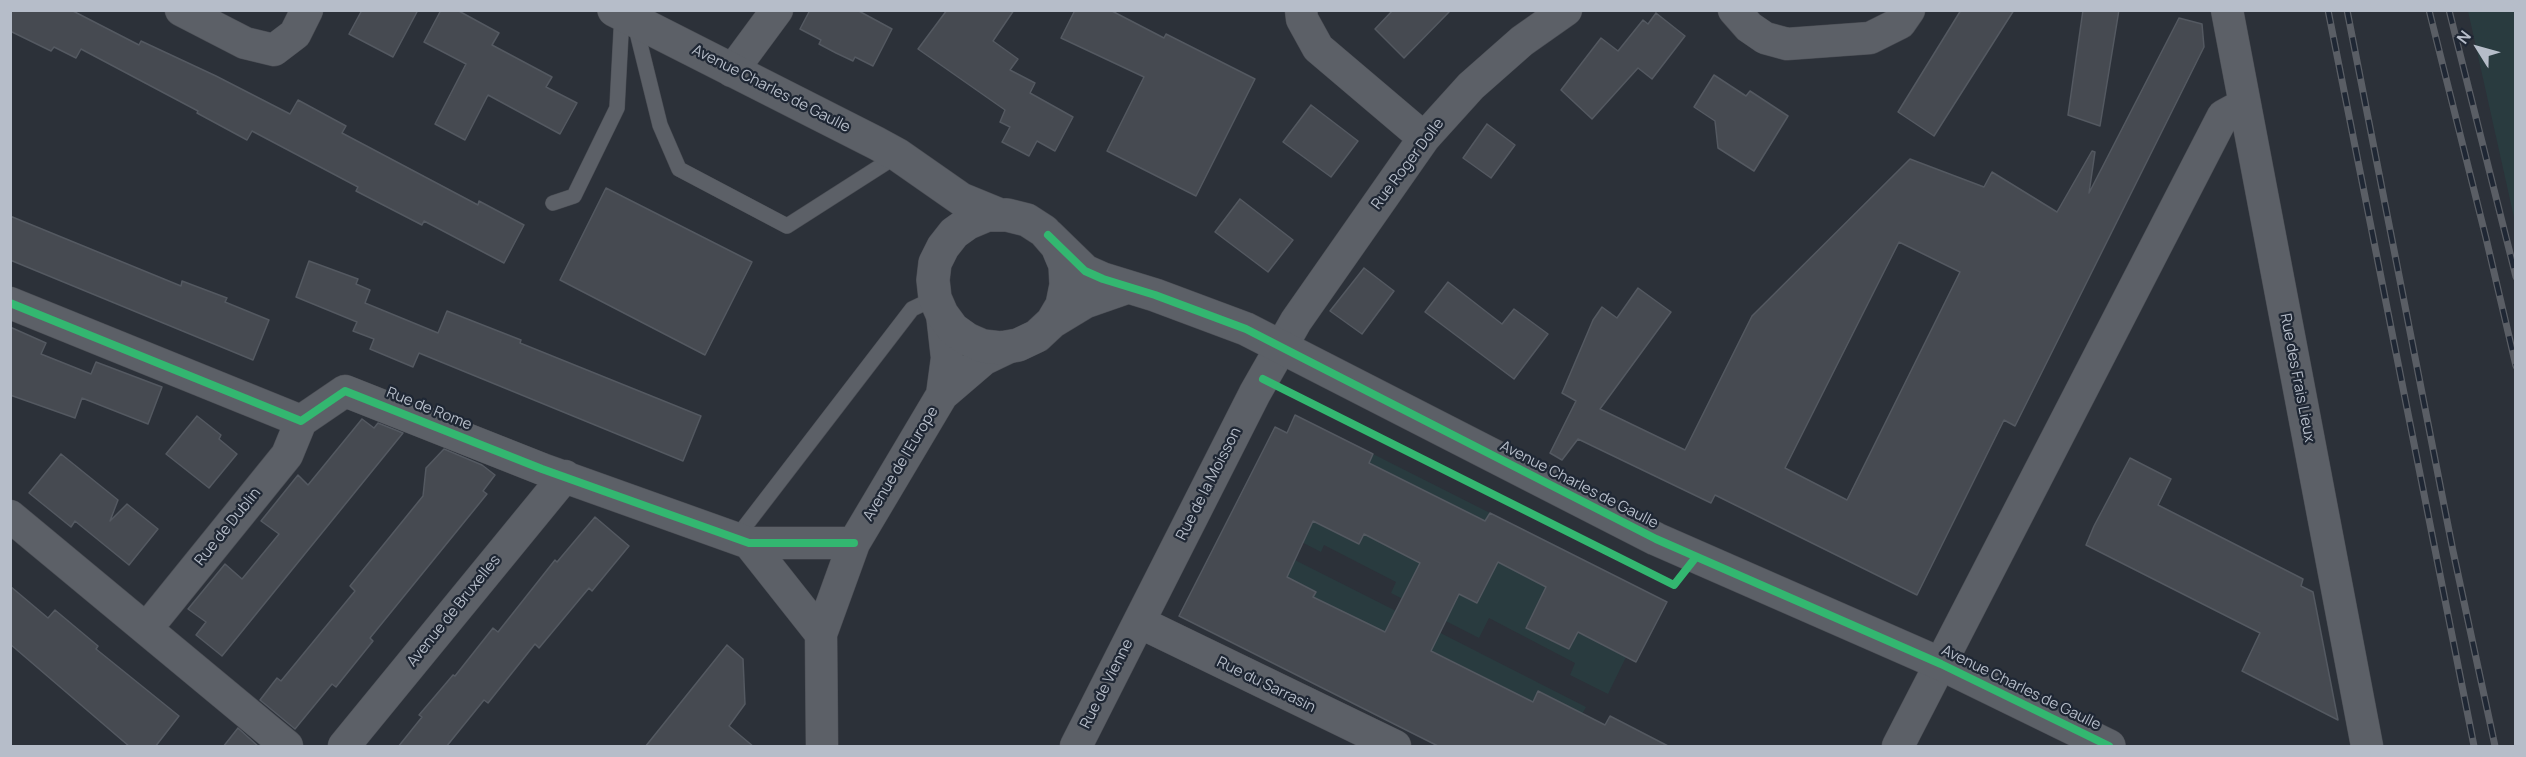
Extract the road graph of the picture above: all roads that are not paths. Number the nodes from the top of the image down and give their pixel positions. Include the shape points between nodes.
1 (181, 10) edge
2 (307, 10) edge
3 (777, 10) edge
4 (1301, 10) edge
5 (1566, 10) edge
6 (1734, 10) edge
7 (1909, 10) edge
8 (2227, 10) edge
9 (623, 15) edge
10 (732, 71) junction
11 (2243, 105) junction
12 (1424, 138) junction
13 (897, 155) junction
14 (924, 174) junction
15 (553, 203) dead end
16 (1000, 215) junction
17 (1048, 236) junction
18 (935, 263) junction
19 (1128, 287) junction
20 (10, 303) edge
21 (939, 306) junction
22 (1052, 322) junction
23 (1009, 346) junction
24 (1281, 347) junction
25 (942, 395) junction
26 (301, 421) junction
27 (565, 476) junction
28 (10, 516) edge
29 (742, 541) junction
30 (854, 543) junction
31 (1138, 622) junction
32 (147, 628) junction
33 (820, 634) junction
34 (1941, 664) junction
35 (287, 747) edge
36 (344, 747) edge
37 (822, 747) edge
38 (1076, 747) edge
39 (1395, 747) edge
40 (1899, 747) edge
41 (2109, 747) edge
42 (2367, 747) edge

1 - 2 street via 244,43 274,50 295,34
3 - 10 street
4 - 12 street via 1318,48
5 - 12 street, Rue Roger Dolle via 1522,41 1471,86
6 - 7 street via 1765,38 1787,44 1870,38 1900,23
8 - 11 street, Rue des Frais Lieux
9 - 10 street, Avenue Charles de Gaulle
9 - 13 lane via 679,169 787,226
9 - 15 lane via 617,108 574,196
10 - 13 street, Avenue Charles de Gaulle
11 - 34 street via 2223,116
11 - 42 street, Rue des Frais Lieux
12 - 24 street, Rue Roger Dolle
13 - 14 street, Avenue Charles de Gaulle
14 - 16 street, Avenue Charles de Gaulle via 961,199
14 - 18 street via 940,218
16 - 17 street via 1027,220
16 - 18 street via 968,222 954,233
17 - 19 street, Avenue Charles de Gaulle via 1085,271
17 - 22 street via 1065,265 1066,285 1062,305
18 - 21 street via 933,280
19 - 22 street via 1084,302
19 - 24 street, Avenue Charles de Gaulle via 1246,329
20 - 26 street
21 - 23 street via 953,328 967,339 983,345
21 - 25 street, Avenue de l'Europe via 947,343
21 - 29 lane via 912,309
22 - 23 street via 1037,336
23 - 25 street, Avenue de l'Europe via 984,359
24 - 31 street, Rue de la Moisson
24 - 34 street, Avenue Charles de Gaulle via 1656,539
25 - 30 street, Avenue de l'Europe
26 - 27 street, Rue de Rome via 345,391
26 - 32 street, Rue de Dublin via 287,455
27 - 29 street, Rue de Rome
27 - 36 street, Avenue de Bruxelles
28 - 32 street
29 - 30 street, Rue de Rome
29 - 33 street
30 - 33 street, Avenue de l'Europe
31 - 38 street, Rue de Vienne
31 - 39 street, Rue du Sarrasin
32 - 35 street
33 - 37 street
34 - 40 street
34 - 41 street, Avenue Charles de Gaulle

